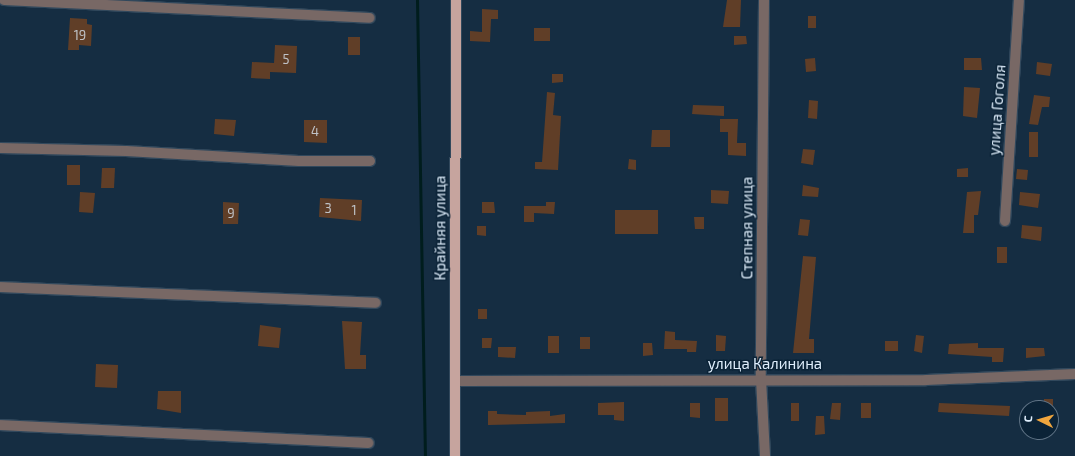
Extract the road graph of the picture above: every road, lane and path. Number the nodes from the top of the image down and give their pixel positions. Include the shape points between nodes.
1 (4, 0) edge
2 (456, 0) edge
3 (764, 0) edge
4 (1019, 0) edge
5 (370, 18) dead end
6 (0, 148) edge
7 (370, 161) dead end
8 (1005, 221) dead end
9 (0, 287) edge
10 (376, 303) dead end
11 (1075, 374) edge
12 (761, 379) junction
13 (455, 382) junction
14 (0, 425) edge
15 (369, 443) dead end
16 (455, 456) edge
17 (765, 456) edge

1 - 5 street
2 - 13 main road, Крайняя улица
3 - 12 street, Степная улица
4 - 8 street, улица Гоголя
6 - 7 street via 126,151 299,161
9 - 10 street
11 - 12 street, улица Калинина via 926,380
12 - 13 street, улица Калинина
12 - 17 street, Степная улица
13 - 16 main road, Крайняя улица
14 - 15 street

